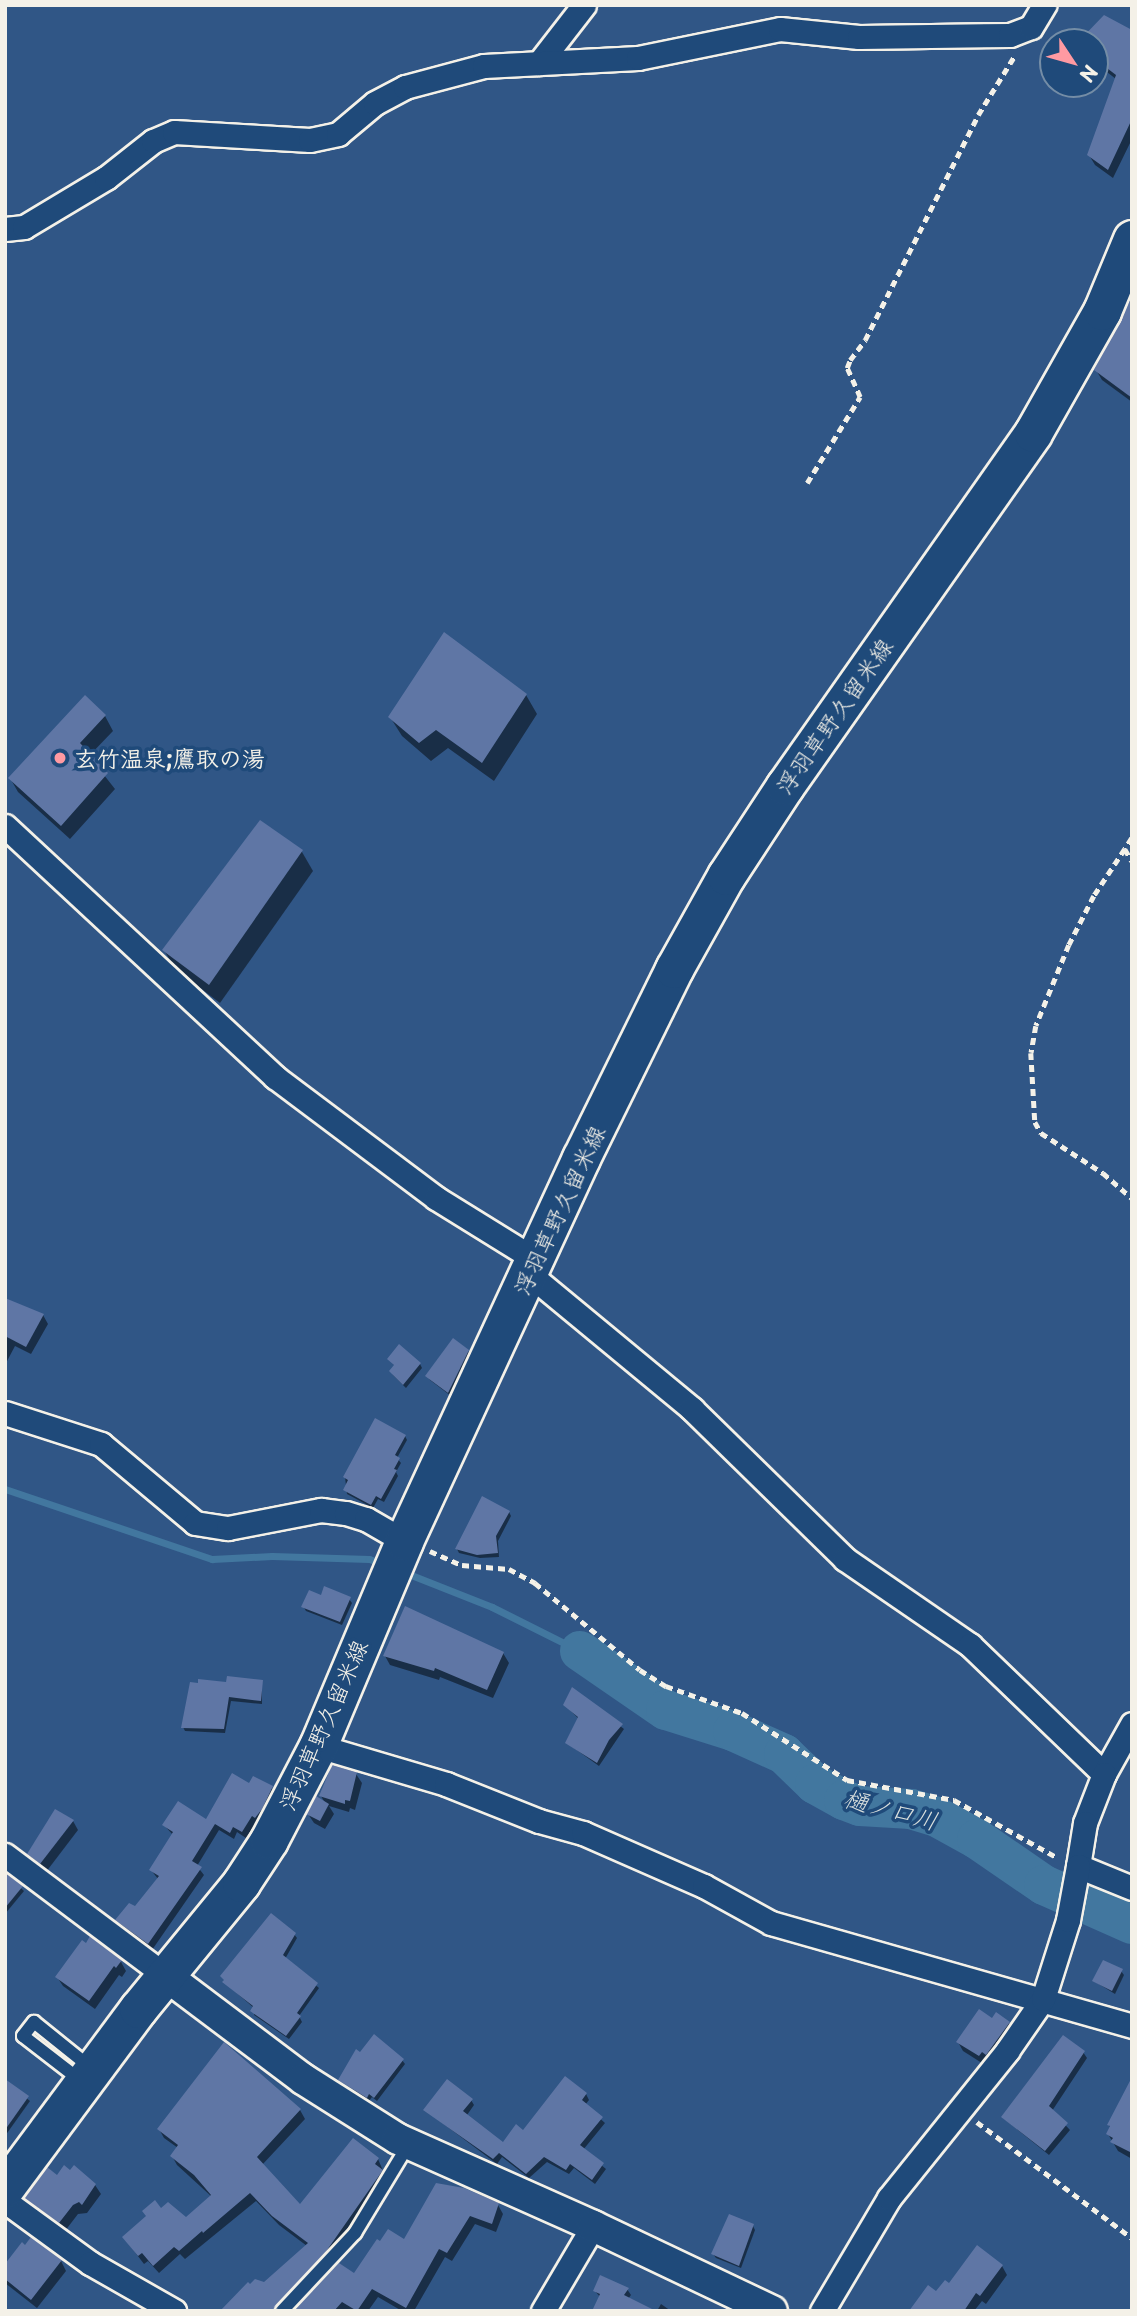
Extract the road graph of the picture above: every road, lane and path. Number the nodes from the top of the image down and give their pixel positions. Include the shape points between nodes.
1 (584, 5) edge
2 (1044, 5) edge
3 (1031, 27) junction
4 (538, 63) junction
5 (5, 229) edge
6 (1132, 239) edge
7 (807, 483) dead end
8 (5, 826) edge
9 (1132, 838) edge
10 (1125, 849) junction
11 (1132, 860) edge
12 (1132, 1198) edge
13 (532, 1267) junction
14 (5, 1413) edge
15 (403, 1545) junction
16 (1132, 1724) edge
17 (318, 1746) junction
18 (1104, 1774) junction
19 (5, 1855) edge
20 (1077, 1872) junction
21 (1132, 1888) edge
22 (165, 1975) junction
23 (1043, 1998) junction
24 (1132, 2026) edge
25 (88, 2076) junction
26 (960, 2109) junction
27 (409, 2144) junction
28 (5, 2188) edge
29 (5, 2201) edge
30 (593, 2226) junction
31 (1132, 2238) edge
32 (174, 2311) edge
33 (282, 2311) edge
34 (543, 2311) edge
35 (772, 2311) edge
36 (822, 2311) edge

1 - 4 street
2 - 3 street
3 - 4 street via 1010,35 859,37 780,29 638,58
3 - 7 path via 978,116 865,340 850,360 847,368 860,397
4 - 5 street via 484,66 405,87 375,103 338,134 310,140 174,132 153,141 106,178 24,228
6 - 13 main road, 浮羽草野久留米線 via 1091,331 1033,433 726,876 629,1057
8 - 13 street via 275,1077
9 - 10 path
10 - 11 path
10 - 12 path via 1069,945 1036,1026 1031,1053 1035,1122 1041,1133
13 - 15 main road, 浮羽草野久留米線
13 - 18 street via 692,1409 845,1559 970,1645
14 - 15 street via 101,1444 195,1523 228,1528 321,1510 366,1519
15 - 17 main road, 浮羽草野久留米線
15 - 20 path via 462,1565 509,1569 535,1583 666,1686 742,1713 847,1780 954,1800
16 - 18 street
17 - 22 main road, 浮羽草野久留米線 via 276,1828 241,1883
17 - 23 street via 446,1784 583,1833 704,1886 771,1923
18 - 20 street via 1085,1823
19 - 22 street
20 - 21 street
20 - 23 street via 1068,1920
22 - 25 main road, 浮羽草野久留米線
22 - 27 street via 349,2111
23 - 24 street
23 - 26 street
25 - 25 lane via 23,2036 34,2022
25 - 28 main road, 浮羽草野久留米線
26 - 31 path
26 - 36 street via 889,2199
27 - 30 street
27 - 33 lane via 355,2234
29 - 32 street via 90,2263
30 - 34 street
30 - 35 street

